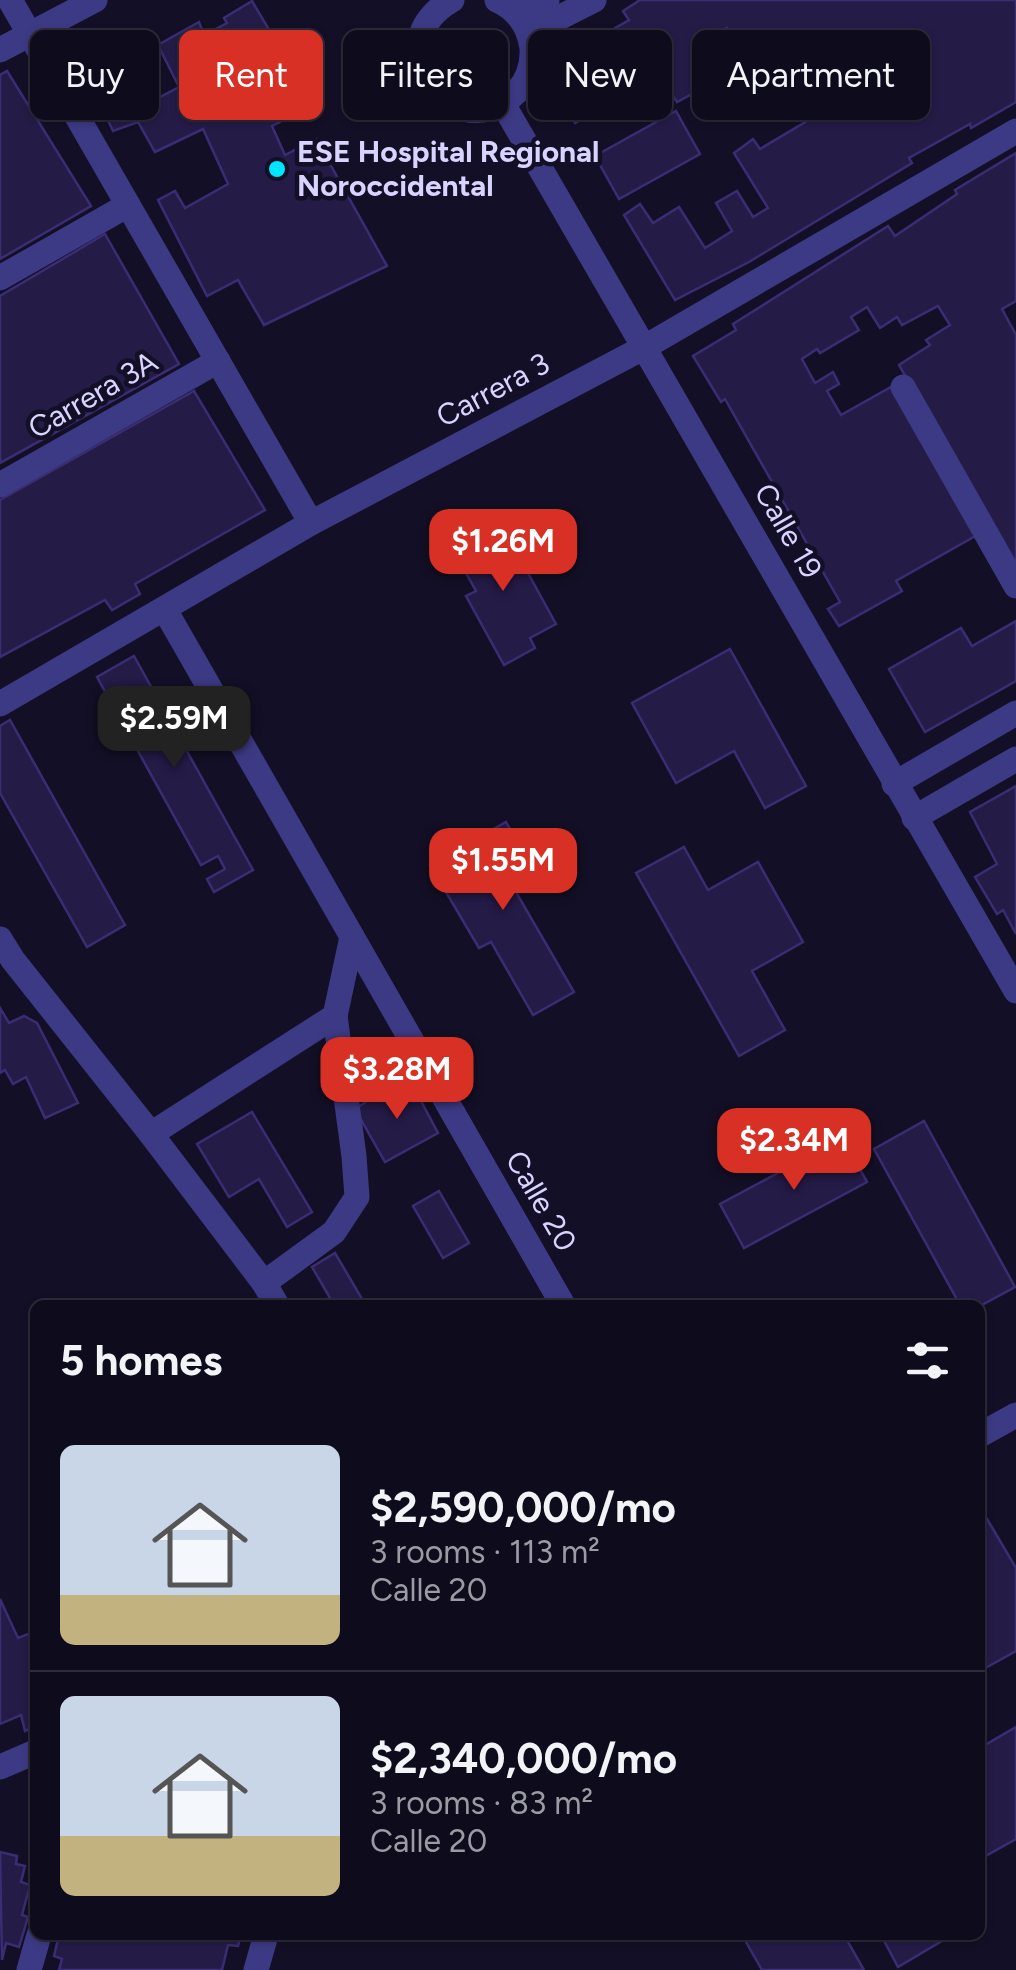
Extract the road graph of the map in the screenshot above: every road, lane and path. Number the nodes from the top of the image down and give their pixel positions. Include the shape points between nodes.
1 (10, 0) edge
2 (95, 0) edge
3 (452, 0) edge
4 (497, 0) edge
5 (547, 0) edge
6 (594, 0) edge
7 (524, 24) junction
8 (422, 30) edge
9 (29, 33) junction
10 (0, 50) edge
11 (508, 99) edge
12 (508, 114) edge
13 (1016, 131) edge
14 (128, 205) junction
15 (0, 278) edge
16 (645, 346) junction
17 (218, 361) junction
18 (902, 387) dead end
19 (0, 485) edge
20 (310, 523) junction
21 (1016, 586) edge
22 (165, 610) junction
23 (0, 704) edge
24 (1016, 713) edge
25 (1016, 760) edge
26 (894, 784) junction
27 (914, 818) junction
28 (352, 937) junction
29 (0, 939) edge
30 (1016, 991) edge
31 (335, 1016) junction
32 (152, 1134) junction
33 (270, 1294) edge
34 (560, 1300) edge
35 (1016, 1415) edge
36 (985, 1432) edge
37 (30, 1754) edge
38 (0, 1767) edge
39 (38, 1940) edge
40 (265, 1940) edge
41 (29, 1970) edge
42 (256, 1970) edge

1 - 9 street
2 - 9 street
3 - 8 street
4 - 7 street
5 - 7 street
6 - 7 street
7 - 11 street via 529,74
9 - 10 street
9 - 14 street
12 - 16 street, Calle 19
13 - 16 street, Carrera 3
14 - 15 street
14 - 17 street
16 - 20 street, Carrera 3
16 - 26 street, Calle 19
17 - 19 street, Carrera 3A
17 - 20 street
18 - 21 street
20 - 22 street, Carrera 3
22 - 23 street, Carrera 3
22 - 28 street, Calle 20
24 - 26 street
25 - 27 street
26 - 27 street, Calle 19
27 - 30 street, Calle 19
28 - 31 street
28 - 34 street, Calle 20
29 - 32 street
31 - 32 street
31 - 33 street via 357,1198 334,1232
32 - 33 street
35 - 36 street
37 - 38 street
39 - 41 street
40 - 42 street

